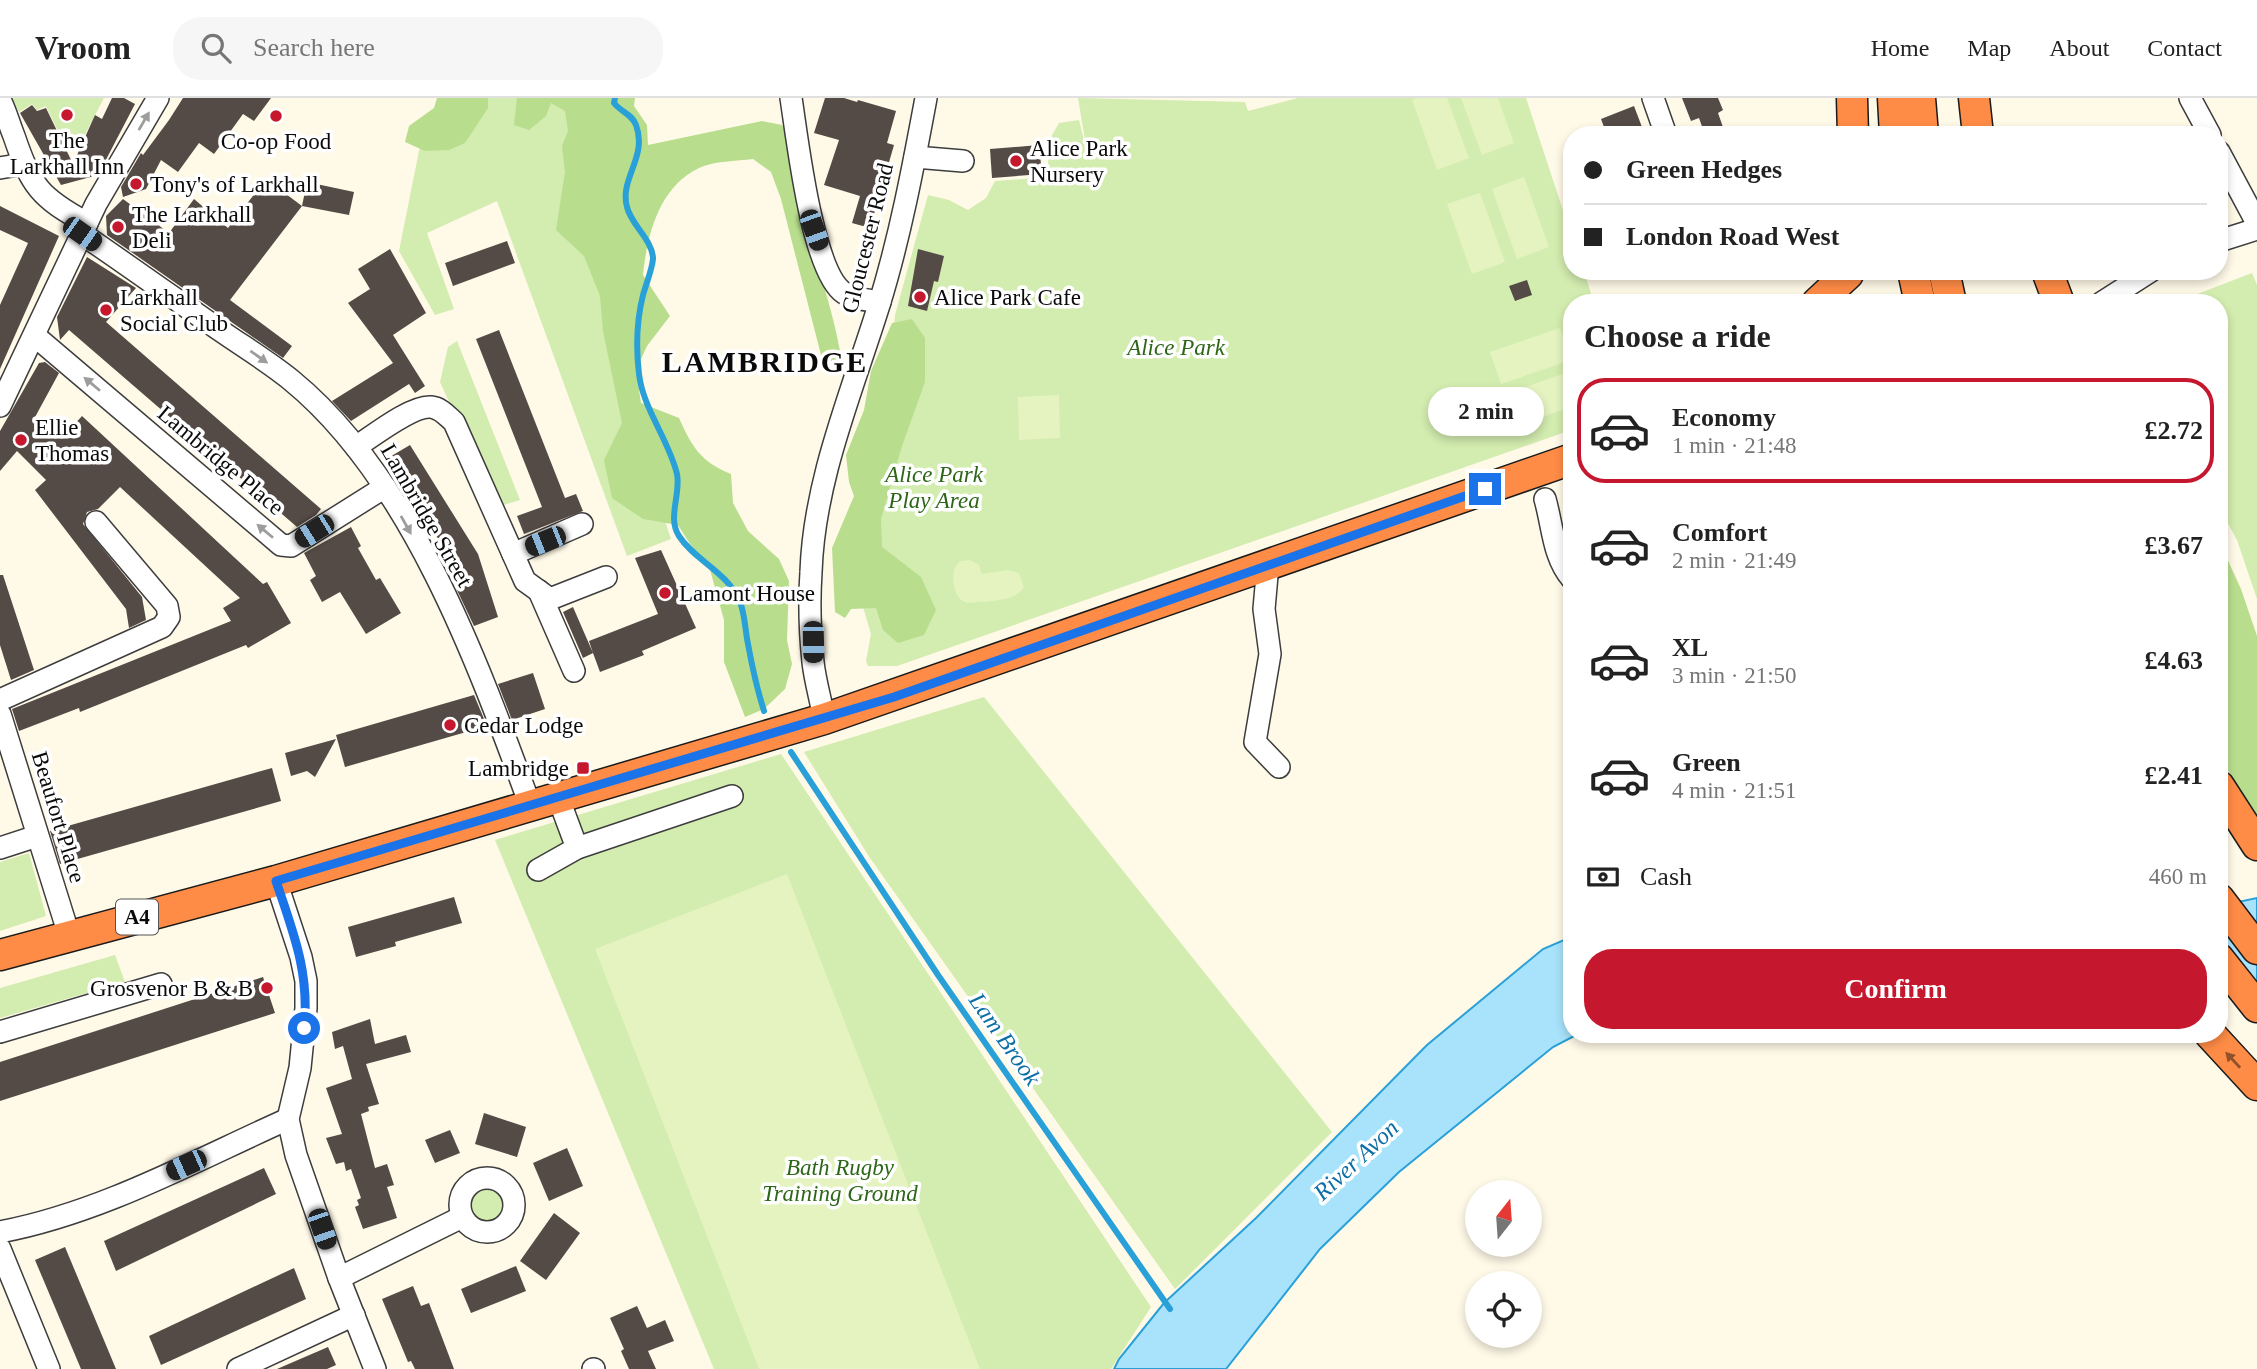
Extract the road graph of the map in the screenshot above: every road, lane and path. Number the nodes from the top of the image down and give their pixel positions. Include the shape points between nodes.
1 (158, 98) edge
2 (791, 98) edge
3 (926, 98) edge
4 (1653, 98) edge
5 (1852, 98) edge
6 (1893, 98) edge
7 (1920, 98) edge
8 (1975, 98) edge
9 (2190, 98) edge
10 (0, 100) edge
11 (1663, 126) edge
12 (1853, 126) edge
13 (1895, 126) edge
14 (1922, 126) edge
15 (1977, 126) edge
16 (2205, 126) edge
17 (915, 157) junction
18 (963, 161) dead end
19 (24, 164) junction
20 (0, 169) edge
21 (2228, 169) edge
22 (2257, 223) edge
23 (85, 229) junction
24 (2257, 229) edge
25 (2228, 238) edge
26 (1842, 280) edge
27 (2137, 280) edge
28 (1827, 294) edge
29 (2115, 294) edge
30 (880, 302) junction
31 (35, 336) junction
32 (0, 406) edge
33 (356, 447) junction
34 (1563, 462) edge
35 (1518, 479) junction
36 (385, 488) junction
37 (1545, 499) junction
38 (96, 522) dead end
39 (582, 524) dead end
40 (513, 554) junction
41 (1268, 564) junction
42 (1563, 566) edge
43 (606, 577) dead end
44 (539, 591) junction
45 (574, 671) dead end
46 (0, 699) edge
47 (0, 714) edge
48 (824, 719) junction
49 (1279, 766) dead end
50 (732, 796) dead end
51 (2228, 800) edge
52 (544, 801) junction
53 (37, 836) junction
54 (2257, 845) edge
55 (0, 848) edge
56 (577, 848) junction
57 (538, 870) dead end
58 (276, 881) junction
59 (2228, 911) edge
60 (69, 935) junction
61 (2257, 949) edge
62 (0, 955) edge
63 (2228, 970) edge
64 (161, 984) dead end
65 (2257, 1007) edge
66 (0, 1032) edge
67 (2218, 1043) edge
68 (2257, 1085) edge
69 (288, 1119) junction
70 (462, 1217) dead end
71 (0, 1232) edge
72 (0, 1249) edge
73 (339, 1278) junction
74 (354, 1315) junction
75 (49, 1369) edge
76 (238, 1369) edge
77 (375, 1369) edge

23 -> 1 street
2 - 30 street via 808,212 832,278 841,292
3 - 17 street, Gloucester Road
4 - 11 street
5 - 12 highway
6 - 13 highway
7 - 14 highway
8 - 15 highway
9 - 16 street
10 - 19 street
17 - 18 street
17 - 30 street, Gloucester Road
19 - 20 street
19 - 23 street via 38,190
21 - 22 street
23 - 31 street
23 -> 33 street via 291,380
24 - 25 street
26 - 28 highway
27 - 29 street
30 - 48 street, Gloucester Road via 837,437 815,533 813,663
31 - 32 street
36 -> 31 street, Lambridge Place via 291,545 281,545
33 - 36 street, Lambridge Street
33 - 40 street, Lambridge Street via 417,408 443,411 454,422
34 - 35 highway, A4
34 - 37 street via 1547,482
35 - 37 street
35 - 41 highway, A4
36 -> 52 street, Lambridge Street via 439,583
37 - 42 street via 1556,555
38 - 46 street via 167,606 169,617 162,627
39 - 40 street
40 - 44 street, Lambridge Street via 525,581
41 - 48 highway, A4
41 - 49 street via 1264,609 1270,654 1255,742
43 - 44 street via 550,598
44 - 45 street, Lambridge Street
47 - 53 street, Beaufort Place
48 - 52 highway, A4
50 - 56 street
51 - 54 highway
52 - 56 street, Lambridge Street
52 - 58 highway, A4
53 - 55 street
53 - 60 street, Beaufort Place
56 - 57 street
58 - 60 highway, A4
58 - 69 street via 306,981 300,1068
59 - 61 highway
60 - 62 highway, A4
63 - 65 highway
64 - 66 street
68 -> 67 highway
69 - 71 street via 84,1210
69 - 73 street
70 - 73 street
72 - 75 street
73 - 74 street
74 - 76 street
74 - 77 street

